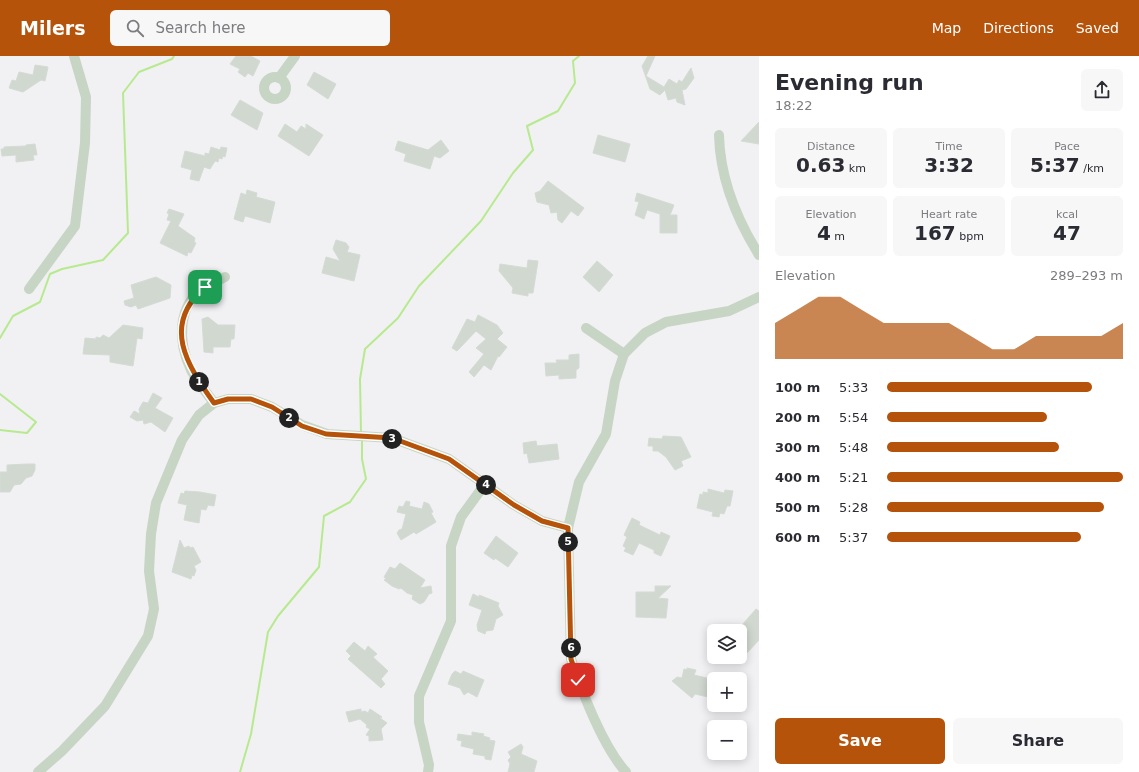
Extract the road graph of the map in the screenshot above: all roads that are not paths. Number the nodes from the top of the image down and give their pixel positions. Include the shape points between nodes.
1 (74, 56) edge
2 (294, 56) edge
3 (279, 78) dead end
4 (720, 135) dead end
5 (759, 255) edge
6 (225, 277) dead end
7 (29, 289) dead end
8 (759, 297) edge
9 (586, 328) dead end
10 (624, 354) junction
11 (214, 403) junction
12 (485, 484) junction
13 (568, 528) junction
14 (38, 772) edge
15 (428, 772) edge
16 (626, 772) edge

1 - 7 street via 86,97 85,143 75,226
2 - 3 street
4 - 5 street via 720,156 728,193 743,230
6 - 11 street via 198,293 184,314 182,327 183,346 192,371
8 - 10 street via 729,311 666,322 645,333
9 - 10 street
10 - 13 street via 615,381 606,434 579,482
11 - 12 street via 228,399 251,399 272,407 302,426 326,434 392,438 449,459
11 - 14 street via 199,415 182,440 156,503 149,571 154,609 148,636 105,706
12 - 13 street via 542,521
12 - 15 street via 461,517 451,546 451,621 419,696 419,722
13 - 16 street via 571,659 612,754

